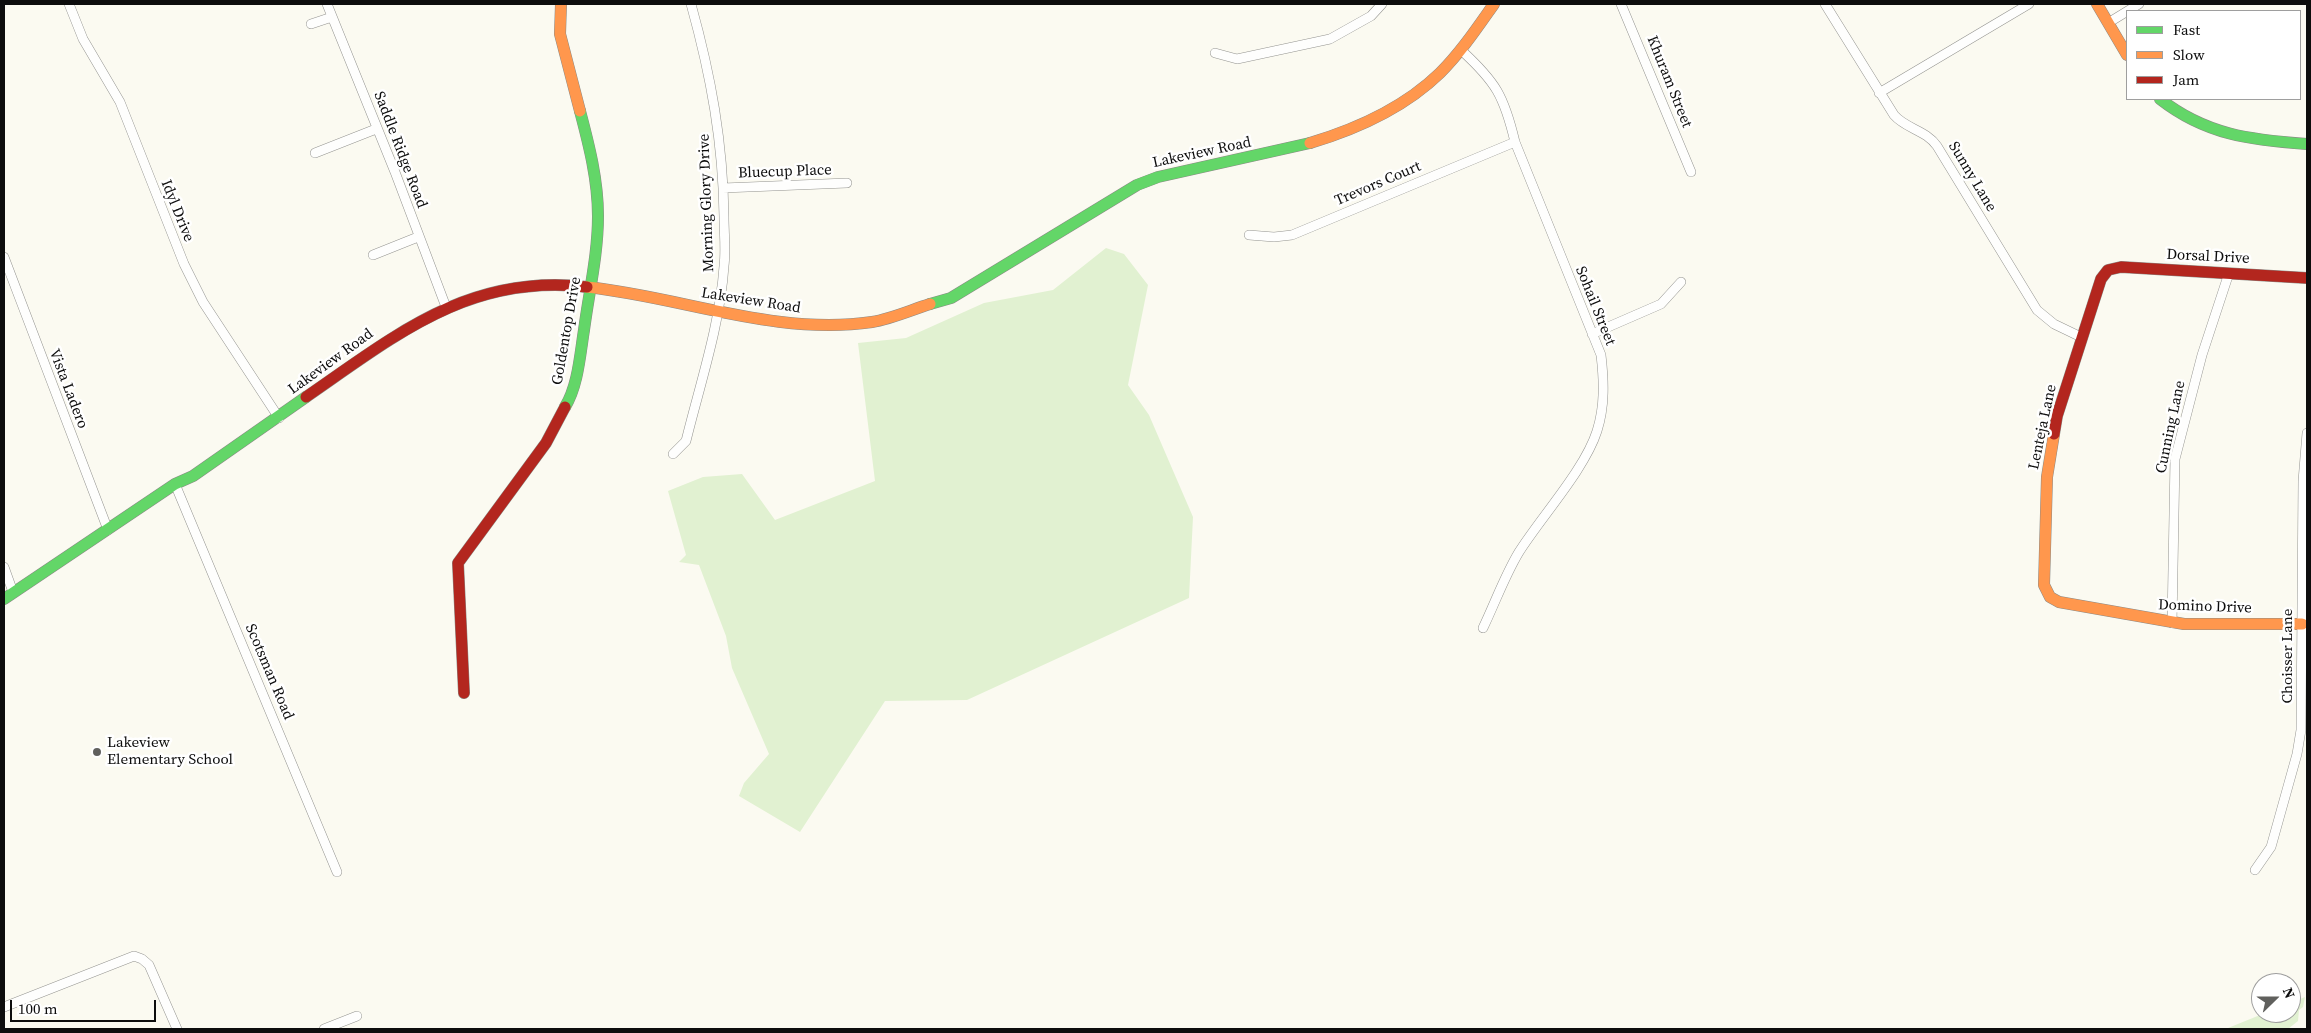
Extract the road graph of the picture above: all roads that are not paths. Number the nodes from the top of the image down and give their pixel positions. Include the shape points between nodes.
1 (69, 4) edge
2 (327, 4) edge
3 (561, 4) edge
4 (691, 4) edge
5 (1382, 4) edge
6 (1494, 4) edge
7 (1621, 4) edge
8 (1825, 4) edge
9 (2029, 4) edge
10 (2097, 4) edge
11 (2126, 12) edge
12 (332, 17) junction
13 (2108, 22) junction
14 (311, 24) dead end
15 (1461, 50) junction
16 (1215, 53) dead end
17 (2126, 53) edge
18 (1880, 93) junction
19 (2161, 100) edge
20 (376, 129) junction
21 (1515, 142) junction
22 (2307, 144) edge
23 (314, 153) dead end
24 (1691, 172) dead end
25 (847, 183) dead end
26 (723, 188) junction
27 (1249, 235) dead end
28 (418, 237) junction
29 (373, 255) dead end
30 (4, 257) edge
31 (2108, 270) joint
32 (2229, 273) junction
33 (2307, 278) edge
34 (1681, 282) dead end
35 (592, 287) junction
36 (446, 307) junction
37 (718, 312) junction
38 (1592, 334) junction
39 (2081, 337) junction
40 (279, 418) junction
41 (2307, 433) edge
42 (673, 454) dead end
43 (175, 484) junction
44 (108, 530) junction
45 (4, 568) edge
46 (9, 596) edge
47 (2050, 597) joint
48 (2172, 623) junction
49 (2302, 624) junction
50 (1483, 628) dead end
51 (464, 693) dead end
52 (2255, 870) dead end
53 (337, 872) dead end
54 (4, 1007) edge
55 (357, 1016) dead end
56 (177, 1029) edge
57 (324, 1029) edge

1 - 40 street, Idyl Drive via 83,39 120,102 203,302
2 - 12 street, Saddle Ridge Road
3 - 35 street, Goldentop Drive via 560,34 593,161 598,214
4 - 26 street, Morning Glory Drive via 707,62 718,122
5 - 16 street via 1371,16 1330,39 1237,59
6 - 15 street, Lakeview Road
7 - 24 street, Khuram Street
8 - 18 street, Sunny Lane
9 - 18 street
10 - 13 street
11 - 13 street
12 - 14 street
12 - 20 street, Saddle Ridge Road
13 - 17 street
15 - 21 street, Sohail Street via 1498,89
15 - 37 street, Lakeview Road via 1439,74 1389,110 1338,135 1295,148 1158,177 1137,185 951,298 873,322 824,325 775,322
18 - 39 street, Sunny Lane via 1900,121 1934,142 2037,310 2054,324
19 - 22 street via 2186,118 2235,137
20 - 23 street
20 - 28 street, Saddle Ridge Road
21 - 27 street, Trevors Court via 1292,234 1274,237
21 - 38 street, Sohail Street
25 - 26 street, Bluecup Place
26 - 37 street, Morning Glory Drive via 724,266
28 - 29 street
28 - 36 street, Saddle Ridge Road
30 - 44 street, Vista Ladero
31 - 32 street, Dorsal Drive via 2121,267
31 - 39 street, Lenteja Lane via 2101,279
32 - 33 street, Dorsal Drive
32 - 48 street, Cunning Lane via 2202,356 2175,459
34 - 38 street via 1661,304
35 - 36 street, Lakeview Road via 556,283 510,288
35 - 37 street, Lakeview Road
35 - 51 street, Goldentop Drive via 570,400 546,443 458,562
36 - 40 street, Lakeview Road via 407,326
37 - 42 street, Morning Glory Drive via 686,441
38 - 50 street, Sohail Street via 1601,356 1604,376 1604,401 1597,432 1518,554
39 - 47 street, Lenteja Lane via 2057,416 2048,461 2044,585
40 - 43 street, Lakeview Road via 193,476
41 - 49 street, Choisser Lane via 2303,481
43 - 44 street, Lakeview Road
43 - 53 street, Scotsman Road
44 - 46 street, Lakeview Road
45 - 46 street
47 - 48 street, Domino Drive via 2065,604
48 - 49 street, Domino Drive
49 - 52 street, Choisser Lane via 2300,741 2271,847
54 - 56 street via 134,956 149,965
55 - 57 street

